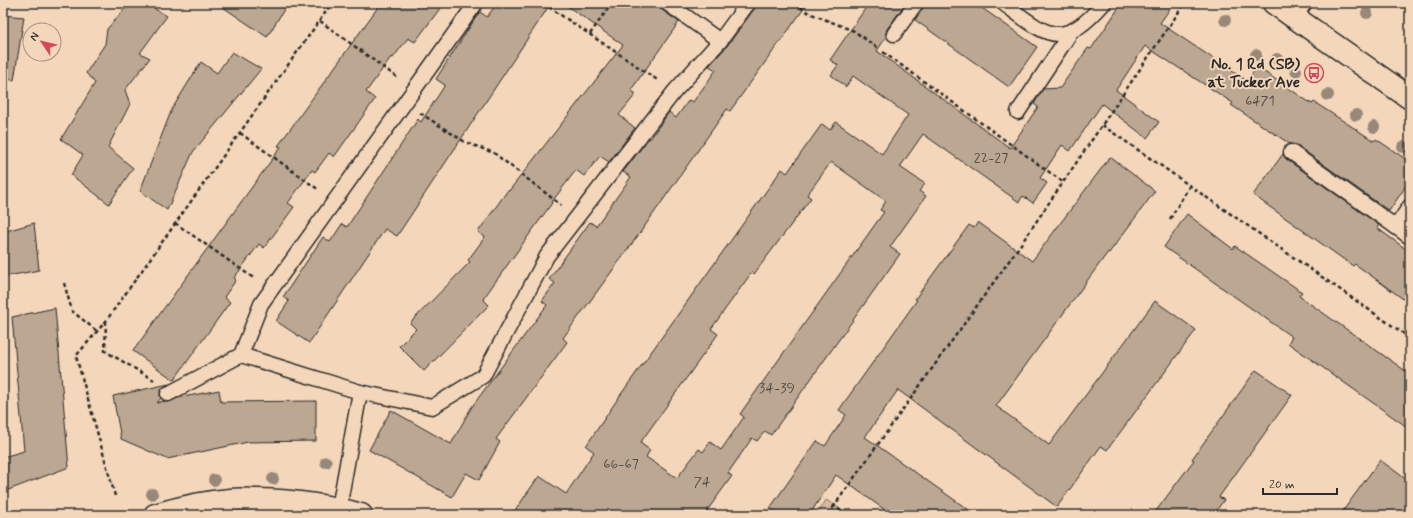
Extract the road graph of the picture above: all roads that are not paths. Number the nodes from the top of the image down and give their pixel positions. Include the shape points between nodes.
1 (476, 3) edge
2 (668, 3) edge
3 (748, 3) edge
4 (916, 3) edge
5 (1003, 3) edge
6 (1104, 3) edge
7 (1288, 7) edge
8 (1071, 32) junction
9 (894, 34) dead end
10 (720, 41) junction
11 (1410, 98) edge
12 (1018, 112) dead end
13 (1291, 152) dead end
14 (1410, 206) edge
15 (1396, 227) junction
16 (1410, 237) edge
17 (241, 355) junction
18 (171, 392) road end
19 (360, 392) junction
20 (339, 508) junction
21 (155, 515) edge
22 (360, 515) edge

1 - 17 lane via 261,304
2 - 10 lane
3 - 10 lane
4 - 9 lane
5 - 8 lane via 1050,34
6 - 8 lane via 1092,17
7 - 11 street
8 - 12 lane
10 - 19 lane via 674,92 547,256 483,376 432,407
13 - 15 lane
14 - 15 lane
15 - 16 lane
17 - 18 lane
17 - 19 lane
19 - 20 lane
20 - 21 street via 274,501 231,500
20 - 22 street

